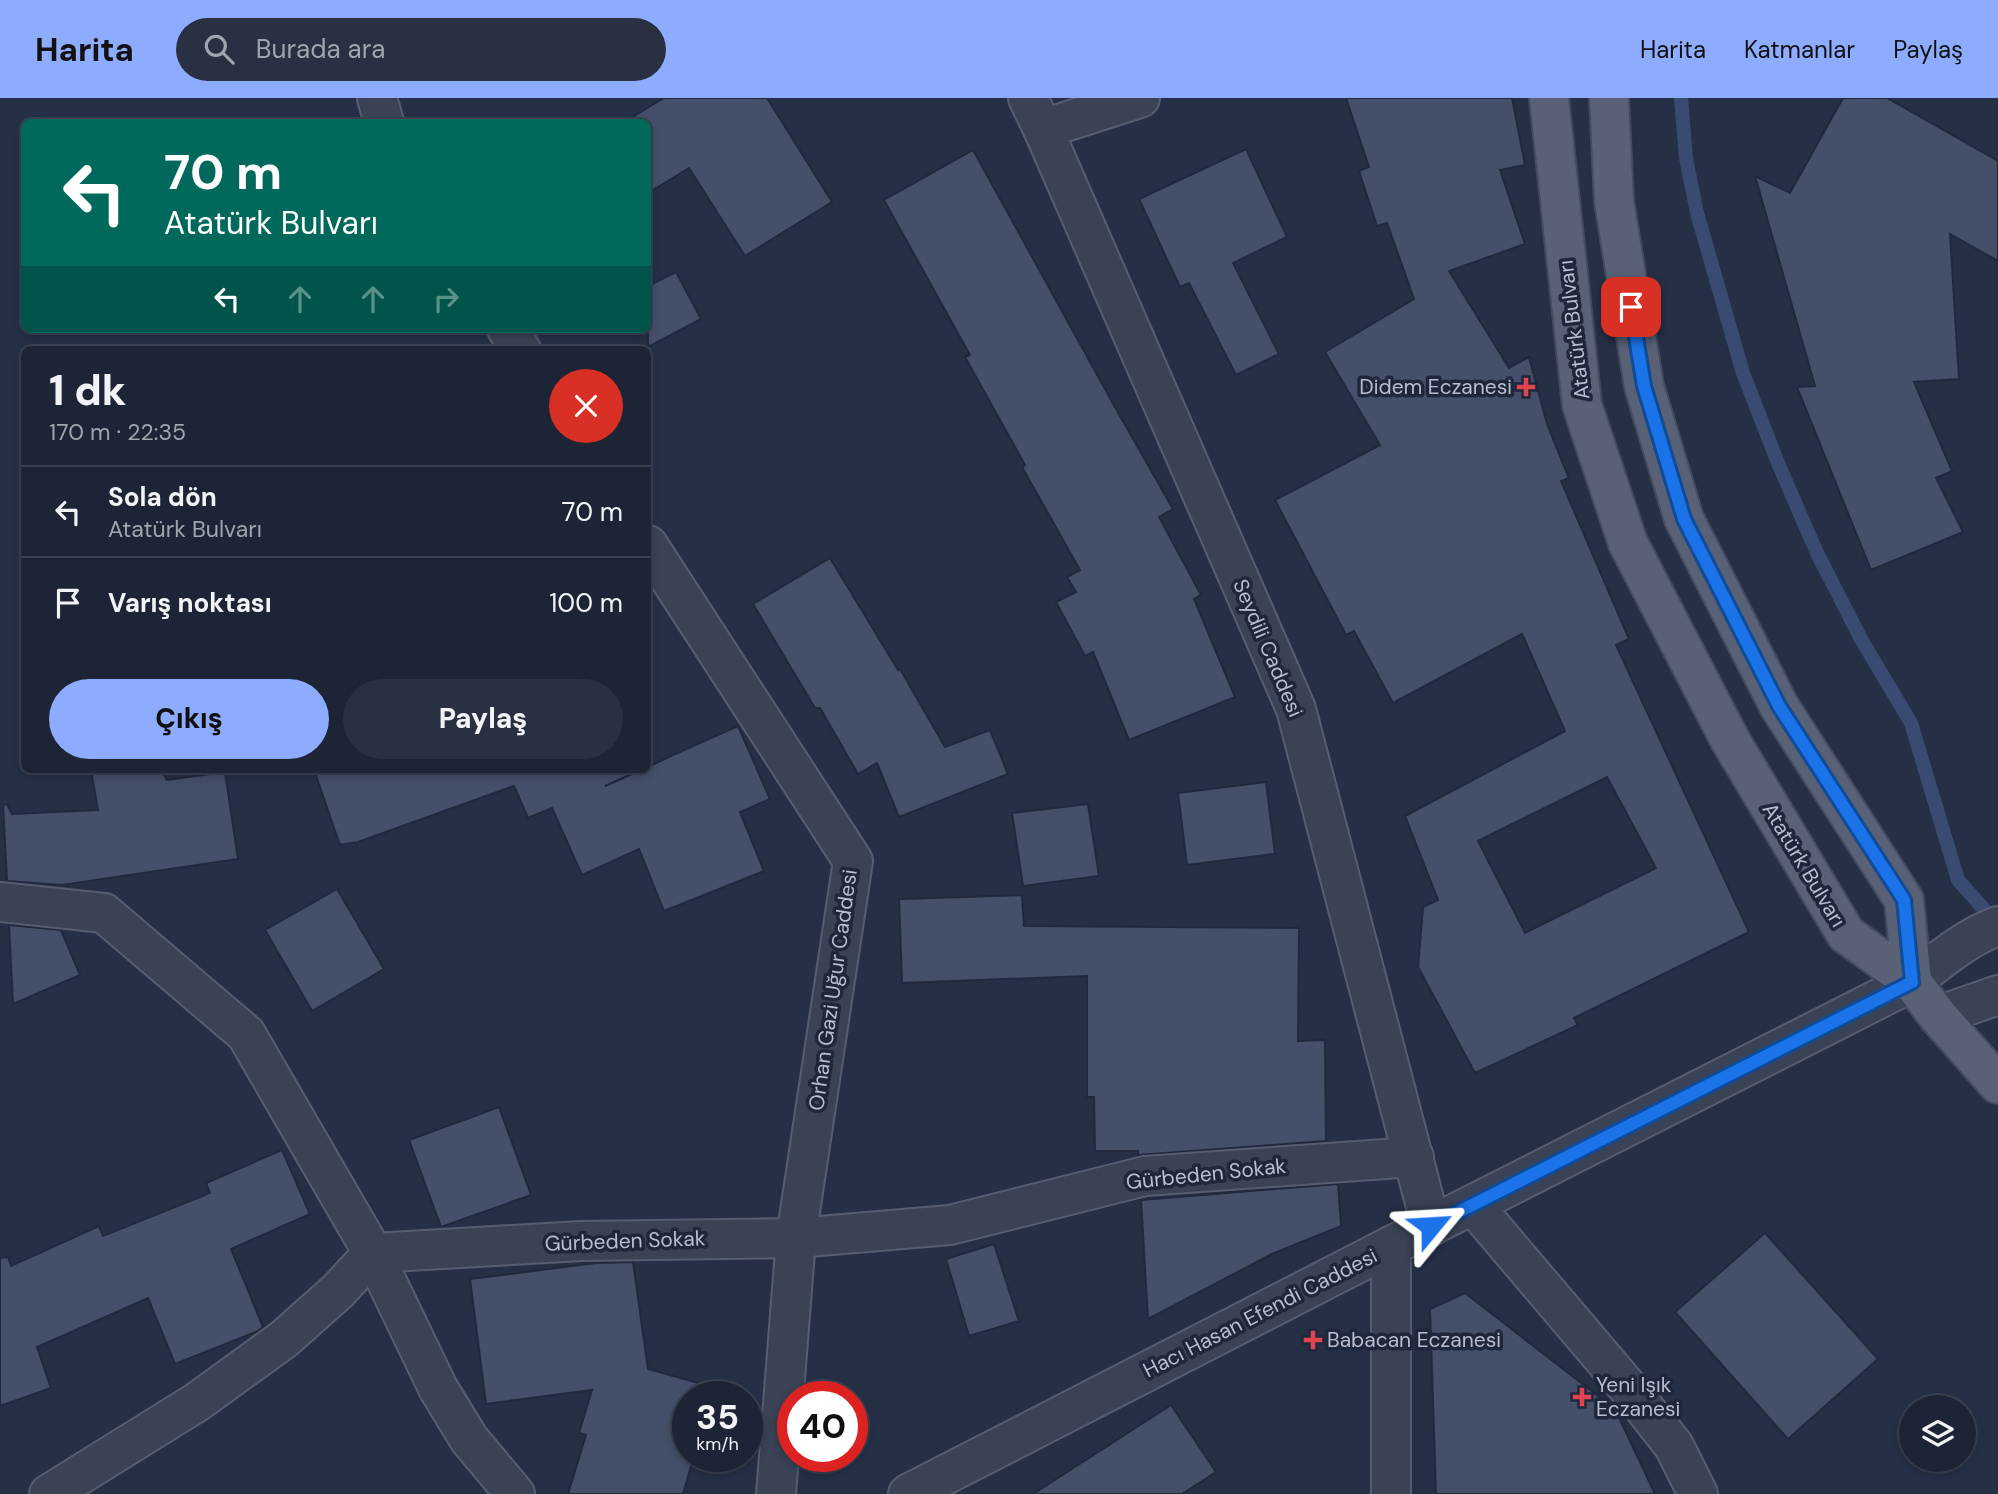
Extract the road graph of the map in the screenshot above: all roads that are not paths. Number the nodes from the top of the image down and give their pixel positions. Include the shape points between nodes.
1 (377, 98) edge
2 (1140, 98) edge
3 (1549, 98) edge
4 (1609, 98) edge
5 (1035, 114) edge
6 (383, 119) edge
7 (651, 550) edge
8 (0, 902) edge
9 (1991, 928) edge
10 (1912, 982) junction
11 (1996, 996) edge
12 (1938, 1016) junction
13 (1998, 1084) edge
14 (1414, 1157) junction
15 (1473, 1205) junction
16 (1431, 1226) junction
17 (796, 1238) junction
18 (1391, 1246) junction
19 (373, 1254) junction
20 (49, 1494) edge
21 (515, 1494) edge
22 (776, 1494) edge
23 (908, 1494) edge
24 (1391, 1494) edge
25 (1698, 1494) edge

1 - 6 street
2 - 5 street
3 - 10 main road, Atatürk Bulvarı via 1582,405 1628,543 1730,740 1846,934
4 - 10 main road via 1614,201 1644,386 1684,519 1779,706 1904,900
5 - 14 street, Seydili Caddesi via 1296,709
7 - 17 street, Orhan Gazi Uğur Caddesi via 853,862
8 - 19 street via 104,913 246,1034
9 - 10 street, Hacı Hasan Efendi Caddesi via 1957,946
10 - 12 main road, Atatürk Bulvarı
10 - 15 street, Hacı Hasan Efendi Caddesi
11 - 12 street
12 - 13 main road, Atatürk Bulvarı
14 - 16 street, Seydili Caddesi
14 - 17 street, Gürbeden Sokak via 1145,1176 950,1225
15 - 16 street, Hacı Hasan Efendi Caddesi
15 - 25 street via 1674,1446
16 - 18 street, Hacı Hasan Efendi Caddesi
17 - 19 street, Gürbeden Sokak via 580,1241
17 - 22 street, Orhan Gazi Uğur Caddesi
18 - 23 street, Hacı Hasan Efendi Caddesi
18 - 24 street
19 - 20 street via 284,1339 197,1402
19 - 21 street via 438,1388 469,1439

